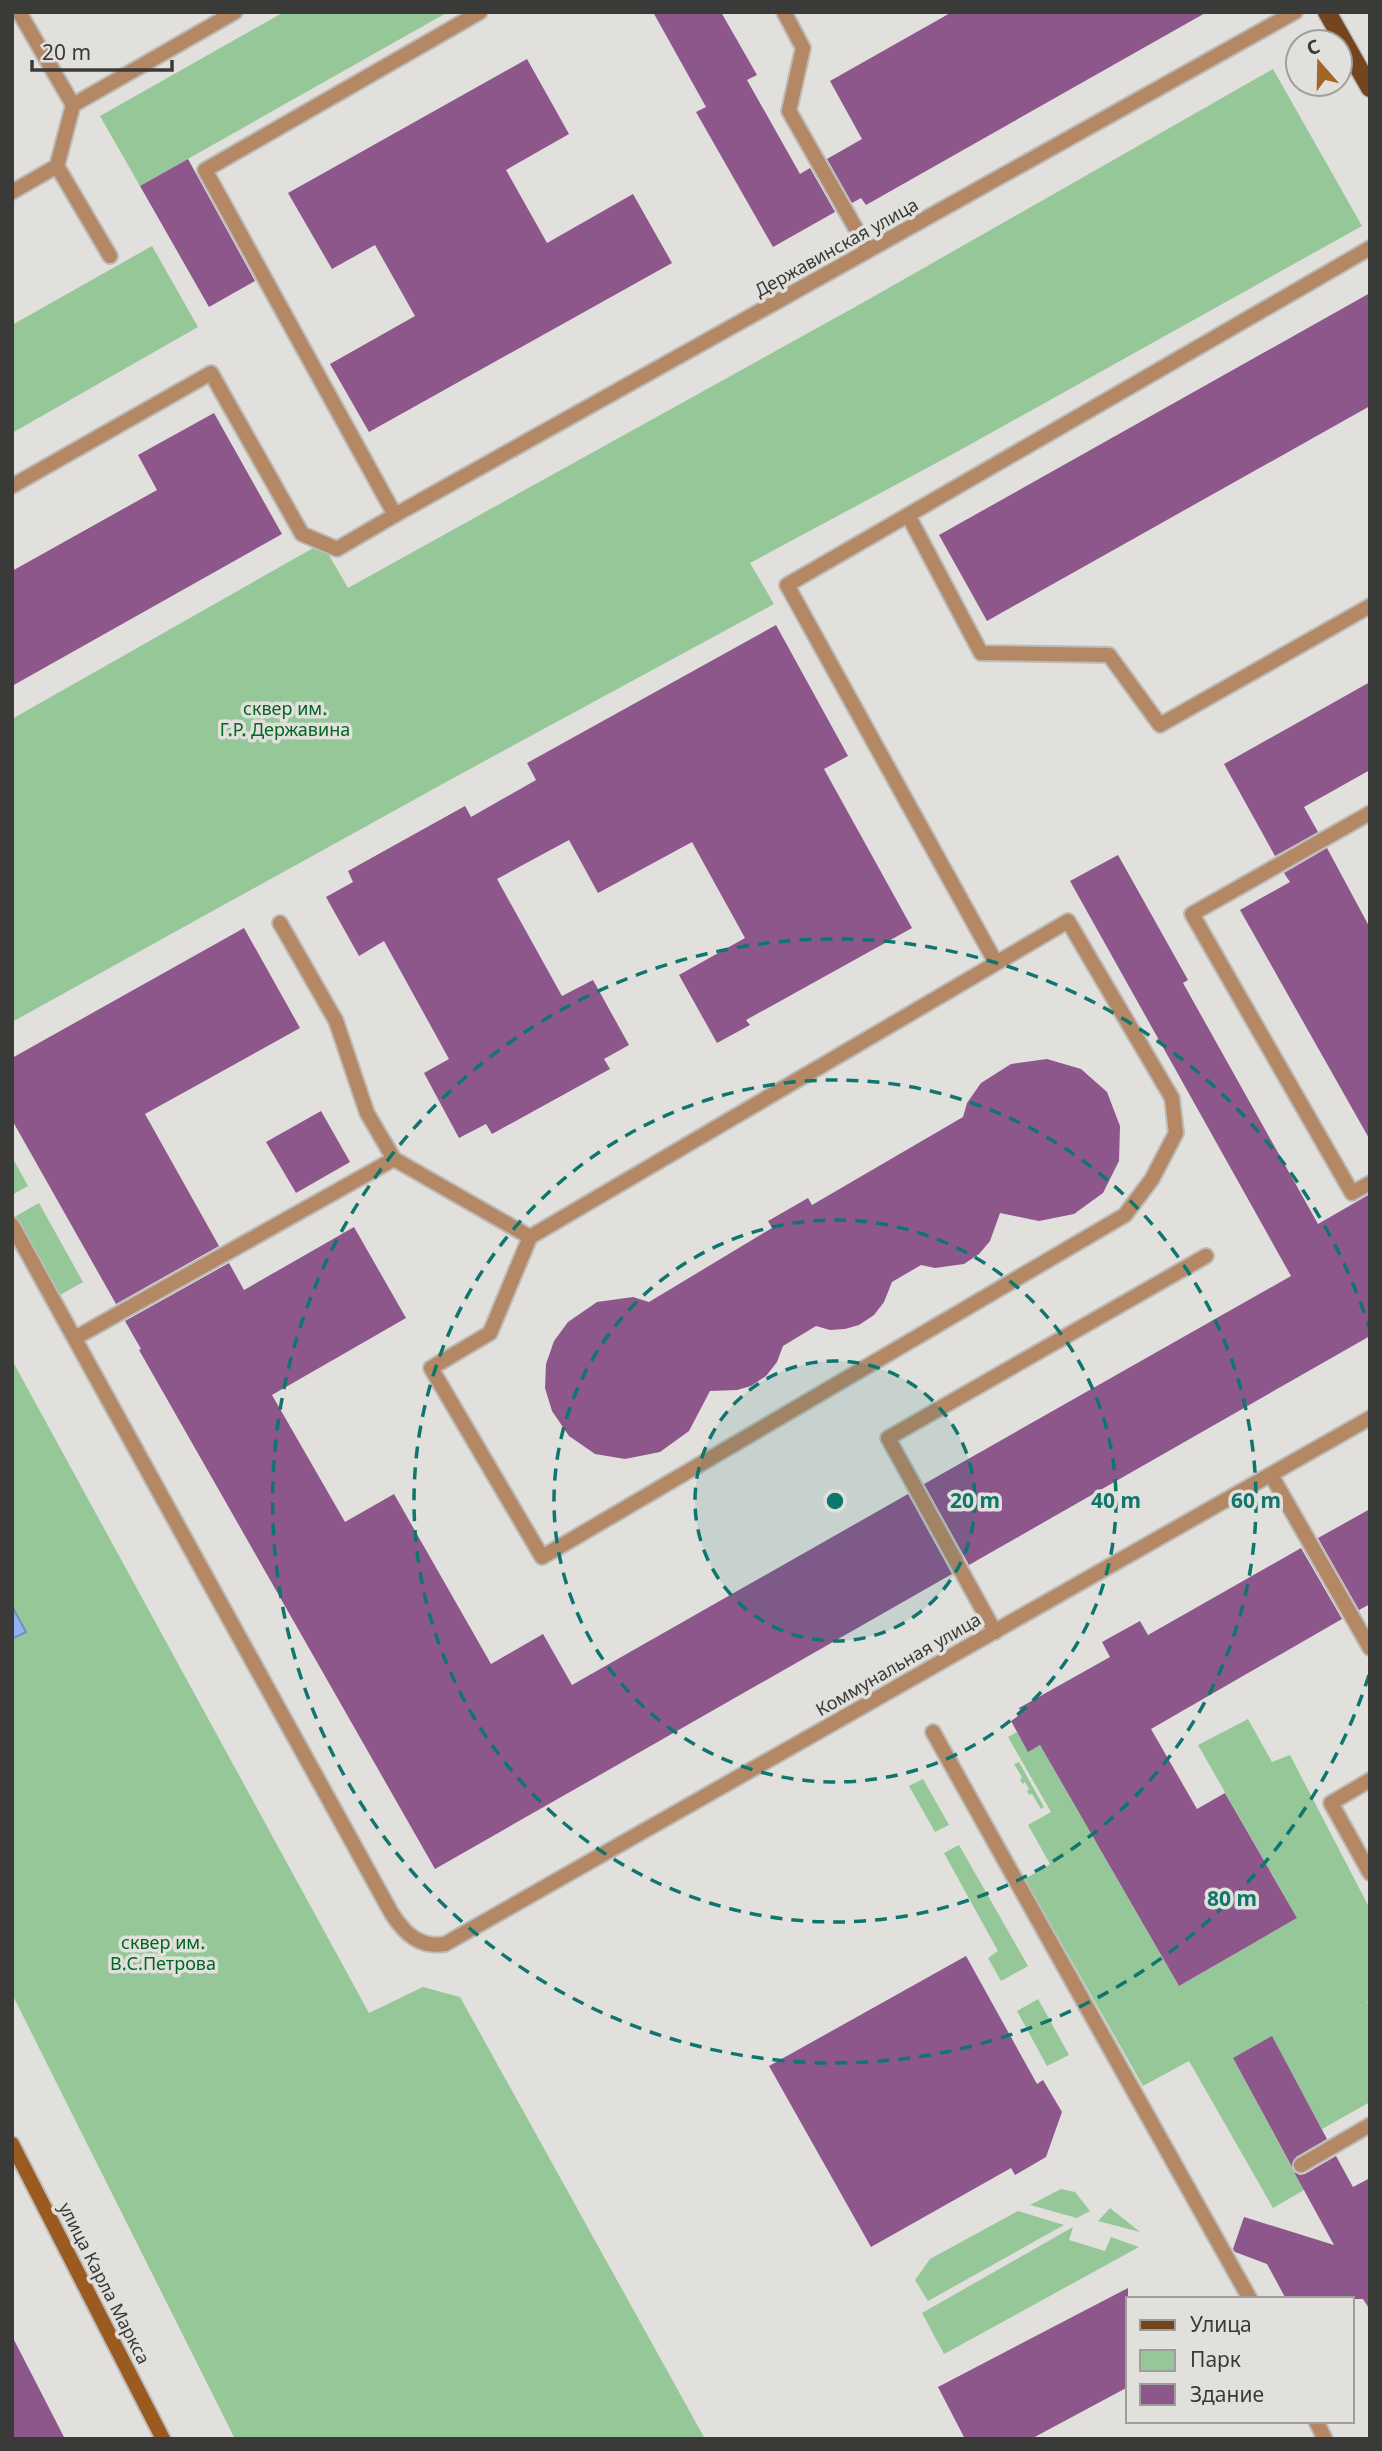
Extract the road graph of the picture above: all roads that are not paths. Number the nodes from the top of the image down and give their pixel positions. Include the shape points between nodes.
1 (19, 12) edge
2 (235, 12) edge
3 (480, 12) edge
4 (784, 12) edge
5 (1295, 12) edge
6 (1327, 12) edge
7 (1370, 88) edge
8 (73, 105) junction
9 (57, 166) junction
10 (12, 192) edge
11 (1370, 248) edge
12 (869, 250) junction
13 (110, 256) dead end
14 (12, 486) edge
15 (395, 515) junction
16 (908, 515) junction
17 (1370, 606) edge
18 (1370, 813) edge
19 (280, 923) dead end
20 (996, 963) junction
21 (394, 1159) junction
22 (1370, 1183) edge
23 (12, 1225) edge
24 (530, 1237) junction
25 (1206, 1256) dead end
26 (75, 1338) junction
27 (1370, 1418) edge
28 (1271, 1475) junction
29 (995, 1632) junction
30 (1370, 1648) edge
31 (933, 1732) dead end
32 (1370, 1780) edge
33 (1370, 1873) edge
34 (1370, 2125) edge
35 (12, 2144) edge
36 (1301, 2165) dead end
37 (1249, 2297) edge
38 (1317, 2423) edge
39 (163, 2439) edge
40 (1325, 2439) edge

1 - 8 street
2 - 8 street
3 - 15 street via 205,170
4 - 12 street via 803,48 789,111
5 - 12 street, Державинская улица
6 - 7 main road
8 - 9 street
9 - 10 street
9 - 13 street
11 - 16 street
12 - 15 street, Державинская улица
14 - 15 street, Державинская улица via 211,373 302,534 337,548
16 - 17 street via 981,653 1109,655 1160,725
16 - 20 street via 787,585
18 - 22 street via 1192,914 1352,1193
19 - 21 street via 336,1021 367,1113
20 - 24 street
20 - 24 street via 1068,921 1172,1098 1176,1133 1152,1179 1125,1215 542,1557 431,1368 490,1333
21 - 24 street
21 - 26 street
23 - 26 street
25 - 29 street via 888,1438
26 - 29 street, Коммунальная улица via 392,1914 411,1937 427,1945 445,1944
27 - 28 street, Коммунальная улица
28 - 29 street, Коммунальная улица
28 - 30 street
31 - 37 street
32 - 33 street via 1331,1803
34 - 36 street
35 - 39 main road, улица Карла Маркса
38 - 40 street

